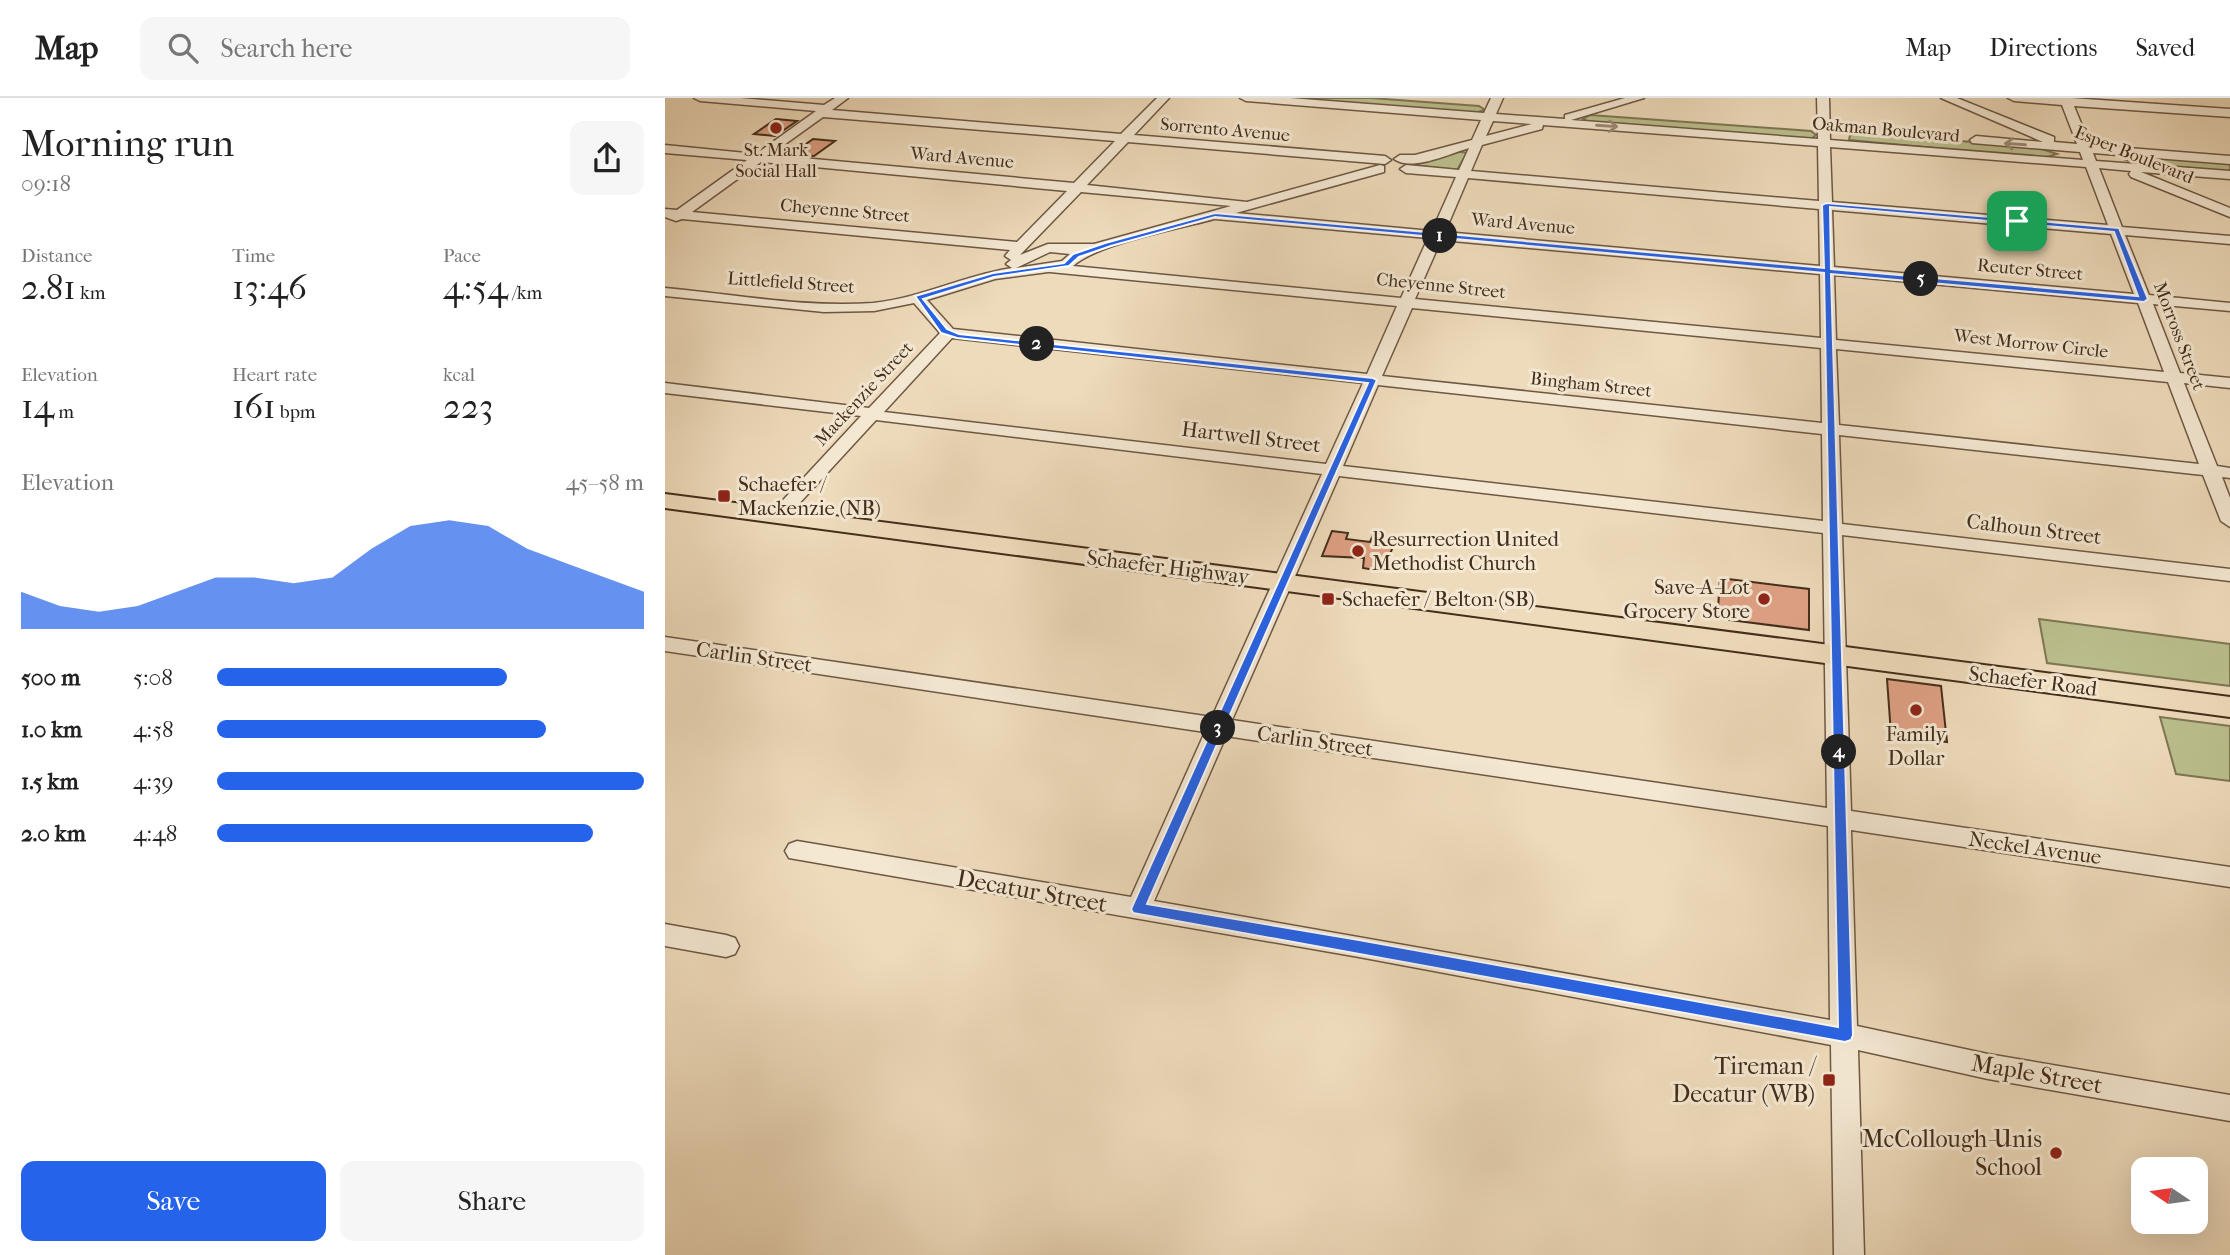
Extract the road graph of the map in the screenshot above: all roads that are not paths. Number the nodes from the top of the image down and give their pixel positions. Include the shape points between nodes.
1 (700, 98) edge
2 (842, 98) edge
3 (1163, 98) edge
4 (1246, 98) edge
5 (1398, 98) edge
6 (1638, 98) edge
7 (1823, 98) edge
8 (1947, 98) edge
9 (2014, 98) edge
10 (2065, 100) edge
11 (1493, 107) edge
12 (824, 111) junction
13 (1586, 112) junction
14 (2230, 113) edge
15 (1553, 122) junction
16 (1829, 134) junction
17 (1125, 139) junction
18 (1960, 139) dead end
19 (1479, 142) junction
20 (2070, 148) junction
21 (665, 149) edge
22 (2089, 156) junction
23 (758, 159) junction
24 (2230, 160) edge
25 (1380, 163) junction
26 (1411, 164) junction
27 (2115, 166) junction
28 (1465, 174) junction
29 (2230, 175) edge
30 (1079, 188) junction
31 (1256, 204) junction
32 (1826, 205) junction
33 (665, 213) edge
34 (2230, 213) edge
35 (680, 214) junction
36 (1215, 215) junction
37 (1052, 217) junction
38 (665, 225) edge
39 (2117, 230) junction
40 (1438, 235) junction
41 (2230, 240) edge
42 (1021, 247) junction
43 (1073, 253) junction
44 (1050, 268) junction
45 (1828, 271) junction
46 (1109, 273) junction
47 (993, 275) junction
48 (665, 292) edge
49 (918, 298) junction
50 (2144, 299) junction
51 (1408, 302) junction
52 (2230, 307) edge
53 (948, 333) junction
54 (1828, 344) junction
55 (2174, 378) junction
56 (1373, 380) junction
57 (2230, 383) edge
58 (665, 388) edge
59 (872, 414) junction
60 (1831, 430) junction
61 (1333, 470) junction
62 (2210, 471) junction
63 (2230, 473) edge
64 (666, 503) edge
65 (778, 516) junction
66 (2230, 521) edge
67 (1833, 528) junction
68 (2230, 575) edge
69 (1284, 582) junction
70 (665, 644) edge
71 (1837, 655) junction
72 (2230, 707) edge
73 (1219, 727) junction
74 (1840, 819) junction
75 (797, 851) dead end
76 (2230, 877) edge
77 (1138, 909) junction
78 (665, 935) edge
79 (726, 946) dead end
80 (1845, 1035) junction
81 (2230, 1108) edge
82 (1849, 1255) edge

1 - 12 street, Sorrento Avenue
2 - 12 street
3 - 17 street
4 - 11 street, Oakman Boulevard
5 - 11 street, Oakman Boulevard
6 - 13 street
7 - 16 street
8 - 20 street, Esper Boulevard
9 - 10 street
10 - 14 street
10 - 22 street, Morross Street
11 - 13 street, Oakman Boulevard
11 - 15 street, Oakman Boulevard
11 - 19 street
12 - 17 street, Sorrento Avenue
12 - 23 street
13 - 15 street
13 - 16 street, Oakman Boulevard
15 -> 16 street, Oakman Boulevard
15 - 19 street
16 - 22 street, Oakman Boulevard
16 - 32 street
17 - 25 street, Sorrento Avenue
17 - 30 street
20 -> 18 street, Oakman Boulevard
19 - 26 street
19 - 28 street
20 - 22 street, Esper Boulevard
21 - 23 street, Ward Avenue
22 - 24 street, Oakman Boulevard
22 - 27 street, Oakman Boulevard
22 - 39 street, Morross Street
23 - 30 street, Ward Avenue
23 - 35 street
25 - 26 street
25 - 31 street, Littlefield Street
26 - 28 street
27 - 29 street, Oakman Boulevard
27 - 34 street, Esper Boulevard
28 - 32 street
28 - 40 street
30 - 31 street, Ward Avenue
30 - 37 street
31 - 36 street, Littlefield Street
32 - 39 street
32 - 45 street
33 - 35 street, Cheyenne Street
35 - 38 street
35 - 42 street, Cheyenne Street
36 - 40 street, Ward Avenue
36 - 43 street, Littlefield Street
37 - 42 street
37 - 43 street via 1059,240
39 - 41 street
39 - 50 street, Morross Street
40 - 45 street, Ward Avenue
40 - 51 street
42 - 47 street
43 - 44 street, Littlefield Street via 1066,265
43 - 46 street
43 - 47 street, Littlefield Street via 1057,247 1041,250
44 - 46 street, Cheyenne Street
44 - 47 street, Littlefield Street
45 - 50 street, Reuter Street
45 - 54 street
46 - 51 street, Cheyenne Street
47 - 49 street, Littlefield Street
48 - 49 street, Littlefield Street via 833,309
49 - 53 street
50 - 52 street, Reuter Street
50 - 55 street, Morross Street
51 - 54 street, Cheyenne Street
51 - 56 street
53 - 56 street, Bingham Street
53 - 59 street, Mackenzie Street
54 - 55 street, West Morrow Circle
54 - 60 street
55 - 57 street, West Morrow Circle
55 - 62 street, Morross Street
56 - 60 street, Bingham Street
56 - 61 street
58 - 59 street, Hartwell Street
59 - 61 street, Hartwell Street
59 - 65 street, Mackenzie Street
60 - 62 street, Bingham Street
60 - 67 street
61 - 67 street, Hartwell Street
61 - 69 street
62 - 63 street, Bingham Street
62 - 66 street, Morross Street
64 - 65 main road, Schaefer Highway
65 - 69 main road, Schaefer Highway
67 - 68 street, Calhoun Street
67 - 71 street
69 - 71 main road, Schaefer Highway
69 - 73 street
70 - 73 street, Carlin Street
71 - 72 main road, Schaefer Road
71 - 74 street
73 - 74 street, Carlin Street
73 - 77 street
74 - 76 street, Neckel Avenue
74 - 80 street
75 - 77 street, Decatur Street
77 - 80 street, Decatur Street
78 - 79 street
80 - 81 street, Maple Street
80 - 82 street

